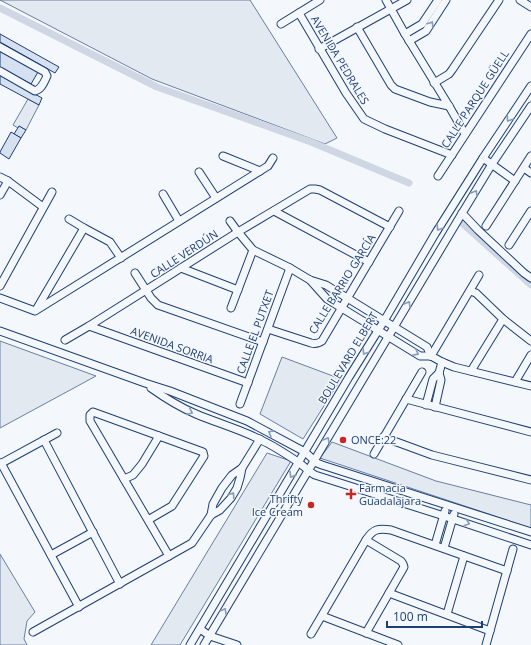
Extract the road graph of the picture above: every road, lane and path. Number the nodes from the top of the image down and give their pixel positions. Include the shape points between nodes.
1 (320, 0) edge
2 (386, 0) edge
3 (407, 0) edge
4 (499, 0) edge
5 (520, 0) edge
6 (442, 1) edge
7 (531, 8) edge
8 (391, 9) junction
9 (299, 13) junction
10 (281, 24) dead end
11 (357, 27) junction
12 (405, 34) junction
13 (531, 34) edge
14 (409, 41) junction
15 (0, 47) edge
16 (319, 48) junction
17 (0, 71) edge
18 (434, 83) junction
19 (531, 86) edge
20 (449, 106) junction
21 (531, 106) edge
22 (465, 134) junction
23 (452, 154) junction
24 (223, 156) dead end
25 (531, 156) edge
26 (273, 158) dead end
27 (483, 158) junction
28 (492, 164) junction
29 (524, 168) junction
30 (260, 171) junction
31 (199, 172) dead end
32 (531, 173) edge
33 (438, 176) dead end
34 (0, 177) edge
35 (8, 181) junction
36 (515, 181) junction
37 (52, 192) dead end
38 (163, 194) dead end
39 (0, 196) edge
40 (216, 198) junction
41 (44, 207) junction
42 (274, 211) junction
43 (531, 211) edge
44 (399, 212) dead end
45 (462, 213) junction
46 (69, 219) dead end
47 (230, 220) dead end
48 (179, 221) junction
49 (486, 226) dead end
50 (390, 227) junction
51 (84, 228) junction
52 (238, 232) junction
53 (509, 245) dead end
54 (254, 250) junction
55 (121, 258) junction
56 (369, 262) junction
57 (180, 268) junction
58 (290, 268) junction
59 (135, 273) dead end
60 (479, 275) dead end
61 (531, 278) edge
62 (310, 280) junction
63 (0, 286) edge
64 (238, 290) junction
65 (147, 291) junction
66 (470, 291) junction
67 (0, 298) edge
68 (347, 298) junction
69 (231, 308) dead end
70 (341, 308) junction
71 (35, 311) junction
72 (503, 319) junction
73 (384, 321) junction
74 (89, 326) junction
75 (394, 327) junction
76 (268, 329) junction
77 (0, 331) edge
78 (378, 331) junction
79 (388, 337) junction
80 (65, 340) dead end
81 (531, 341) edge
82 (263, 342) junction
83 (531, 355) edge
84 (431, 356) junction
85 (442, 362) junction
86 (471, 371) junction
87 (422, 372) dead end
88 (439, 373) junction
89 (515, 382) junction
90 (248, 383) junction
91 (145, 384) junction
92 (531, 386) edge
93 (170, 391) junction
94 (166, 399) junction
95 (406, 399) junction
96 (240, 404) dead end
97 (426, 405) junction
98 (435, 407) junction
99 (531, 432) edge
100 (58, 433) dead end
101 (159, 436) junction
102 (383, 437) junction
103 (44, 440) junction
104 (260, 440) junction
105 (305, 452) junction
106 (374, 454) dead end
107 (314, 460) junction
108 (299, 463) junction
109 (1, 464) edge
110 (242, 468) junction
111 (308, 470) junction
112 (124, 479) junction
113 (531, 480) edge
114 (447, 505) junction
115 (456, 508) junction
116 (211, 515) junction
117 (444, 516) junction
118 (453, 519) junction
119 (148, 520) junction
120 (93, 532) junction
121 (531, 532) edge
122 (366, 540) junction
123 (435, 545) junction
124 (531, 545) edge
125 (444, 548) junction
126 (513, 549) dead end
127 (51, 555) junction
128 (169, 556) junction
129 (464, 556) junction
130 (507, 571) junction
131 (120, 584) junction
132 (389, 593) junction
133 (79, 607) junction
134 (447, 614) junction
135 (322, 616) junction
136 (200, 629) junction
137 (490, 631) junction
138 (33, 632) dead end
139 (366, 633) junction
140 (312, 634) dead end
141 (210, 636) junction
142 (190, 645) edge
143 (204, 645) edge
144 (237, 645) edge
145 (398, 645) edge
146 (486, 645) edge

1 - 9 street
2 - 8 street
3 - 8 street
4 - 18 street via 449,74
5 - 7 street
6 - 12 street via 422,24
14 -> 6 street via 426,32
8 - 11 street
8 - 12 street
9 - 10 street
9 - 16 street, AVENIDA PEDRALES
11 - 16 street
11 - 20 street via 395,89 423,100
12 - 14 street
13 - 22 street, CALLE PARQUE GÜELL
14 - 18 street
15 - 17 street via 45,72 47,76 39,90 35,91
16 - 23 street, AVENIDA PEDRALES via 364,119
18 - 20 street
19 -> 27 street, BOULEVARD ELBERT
20 - 22 street
21 - 28 street
22 - 23 street, CALLE PARQUE GÜELL
23 - 33 street, CALLE PARQUE GÜELL
24 - 30 street
25 - 29 street
26 - 30 street via 268,166
27 - 28 street
27 -> 73 street, BOULEVARD ELBERT
28 - 36 street
45 -> 28 street
29 - 32 street
29 - 36 street
30 - 40 street
31 - 40 street
34 - 35 street
35 - 39 street
35 - 41 street
36 - 49 street
37 - 41 street
38 - 48 street
40 - 48 street
41 - 63 street
42 - 50 street, CALLE VERDÚN via 307,190 314,189
42 - 52 street, CALLE VERDÚN
42 - 56 street
43 - 53 street
44 - 50 street, CALLE BARRIO GARCÍA
45 - 61 street
75 -> 45 street
46 - 51 street
47 - 52 street
48 - 55 street
50 - 56 street, CALLE BARRIO GARCÍA
51 - 55 street via 110,242
51 - 71 street
52 - 54 street
52 - 57 street, CALLE VERDÚN
54 - 58 street
54 - 64 street
55 - 71 street
56 - 68 street, CALLE BARRIO GARCÍA
57 - 64 street
57 - 65 street, CALLE VERDÚN
58 - 62 street
58 - 76 street, CALLE EL PUTXET
59 - 65 street
60 - 66 street
62 - 68 street via 326,285
62 - 70 street via 327,299
64 - 69 street
65 - 74 street, CALLE VERDÚN
65 - 82 street via 158,305
66 - 72 street via 476,293
66 - 84 street
67 - 71 street
68 - 70 street, CALLE BARRIO GARCÍA
68 - 73 street
70 - 76 street, CALLE BARRIO GARCÍA via 322,341 317,344
70 - 78 street
72 - 81 street
72 - 86 street
73 - 75 street
73 - 78 street, BOULEVARD ELBERT
74 - 80 street, CALLE VERDÚN
74 - 90 street, AVENIDA SORRIA
75 - 79 street
75 - 84 street via 427,347
76 - 82 street, CALLE EL PUTXET
77 - 91 street
78 - 79 street
78 -> 105 street, BOULEVARD ELBERT
79 -> 84 street via 420,356
107 -> 79 street
82 - 90 street, CALLE EL PUTXET
83 - 89 street
84 - 85 street
85 - 86 street
85 - 88 street
86 - 89 street
87 - 95 street
88 - 97 street via 433,379
88 - 98 street via 442,380
89 - 92 street
90 - 96 street, CALLE EL PUTXET
91 - 93 street
91 - 94 street
93 - 94 street via 165,394
105 -> 93 street via 247,421
94 -> 104 street
95 - 97 street
95 - 102 street
97 - 98 street
98 - 99 street
100 - 103 street
101 - 112 street via 134,475
101 - 112 street via 93,412 90,415 90,421
101 - 119 street via 203,452 204,456 172,506
102 - 106 street
102 - 113 street via 432,455
103 - 109 street
103 - 120 street
104 - 108 street
104 - 110 street
105 - 107 street
105 - 108 street, BOULEVARD ELBERT
107 - 111 street
107 - 114 street via 322,465
108 - 111 street
108 -> 136 street, BOULEVARD ELBERT
109 - 127 street
110 - 116 street via 232,475 222,488 213,504
116 -> 110 street via 220,510 231,498 237,488
111 - 117 street via 315,475
141 -> 111 street
112 - 119 street
114 - 115 street
114 - 117 street
115 - 118 street
115 - 121 street
116 - 128 street via 192,542
117 - 118 street
117 - 123 street
118 -> 124 street
118 - 125 street
119 - 128 street
120 - 127 street
120 - 131 street
122 - 123 street via 373,531 384,529
122 - 132 street via 403,564 403,570
122 - 135 street
123 - 125 street
125 - 129 street
126 - 130 street
127 - 133 street
128 - 131 street
129 - 130 street
129 - 134 street
130 - 137 street
131 - 133 street
132 - 134 street
132 - 139 street
133 - 138 street
134 - 137 street
135 - 139 street
135 - 140 street
136 - 141 street
136 - 142 street, BOULEVARD ELBERT
137 - 146 street
139 - 145 street
141 - 143 street
141 - 144 street

